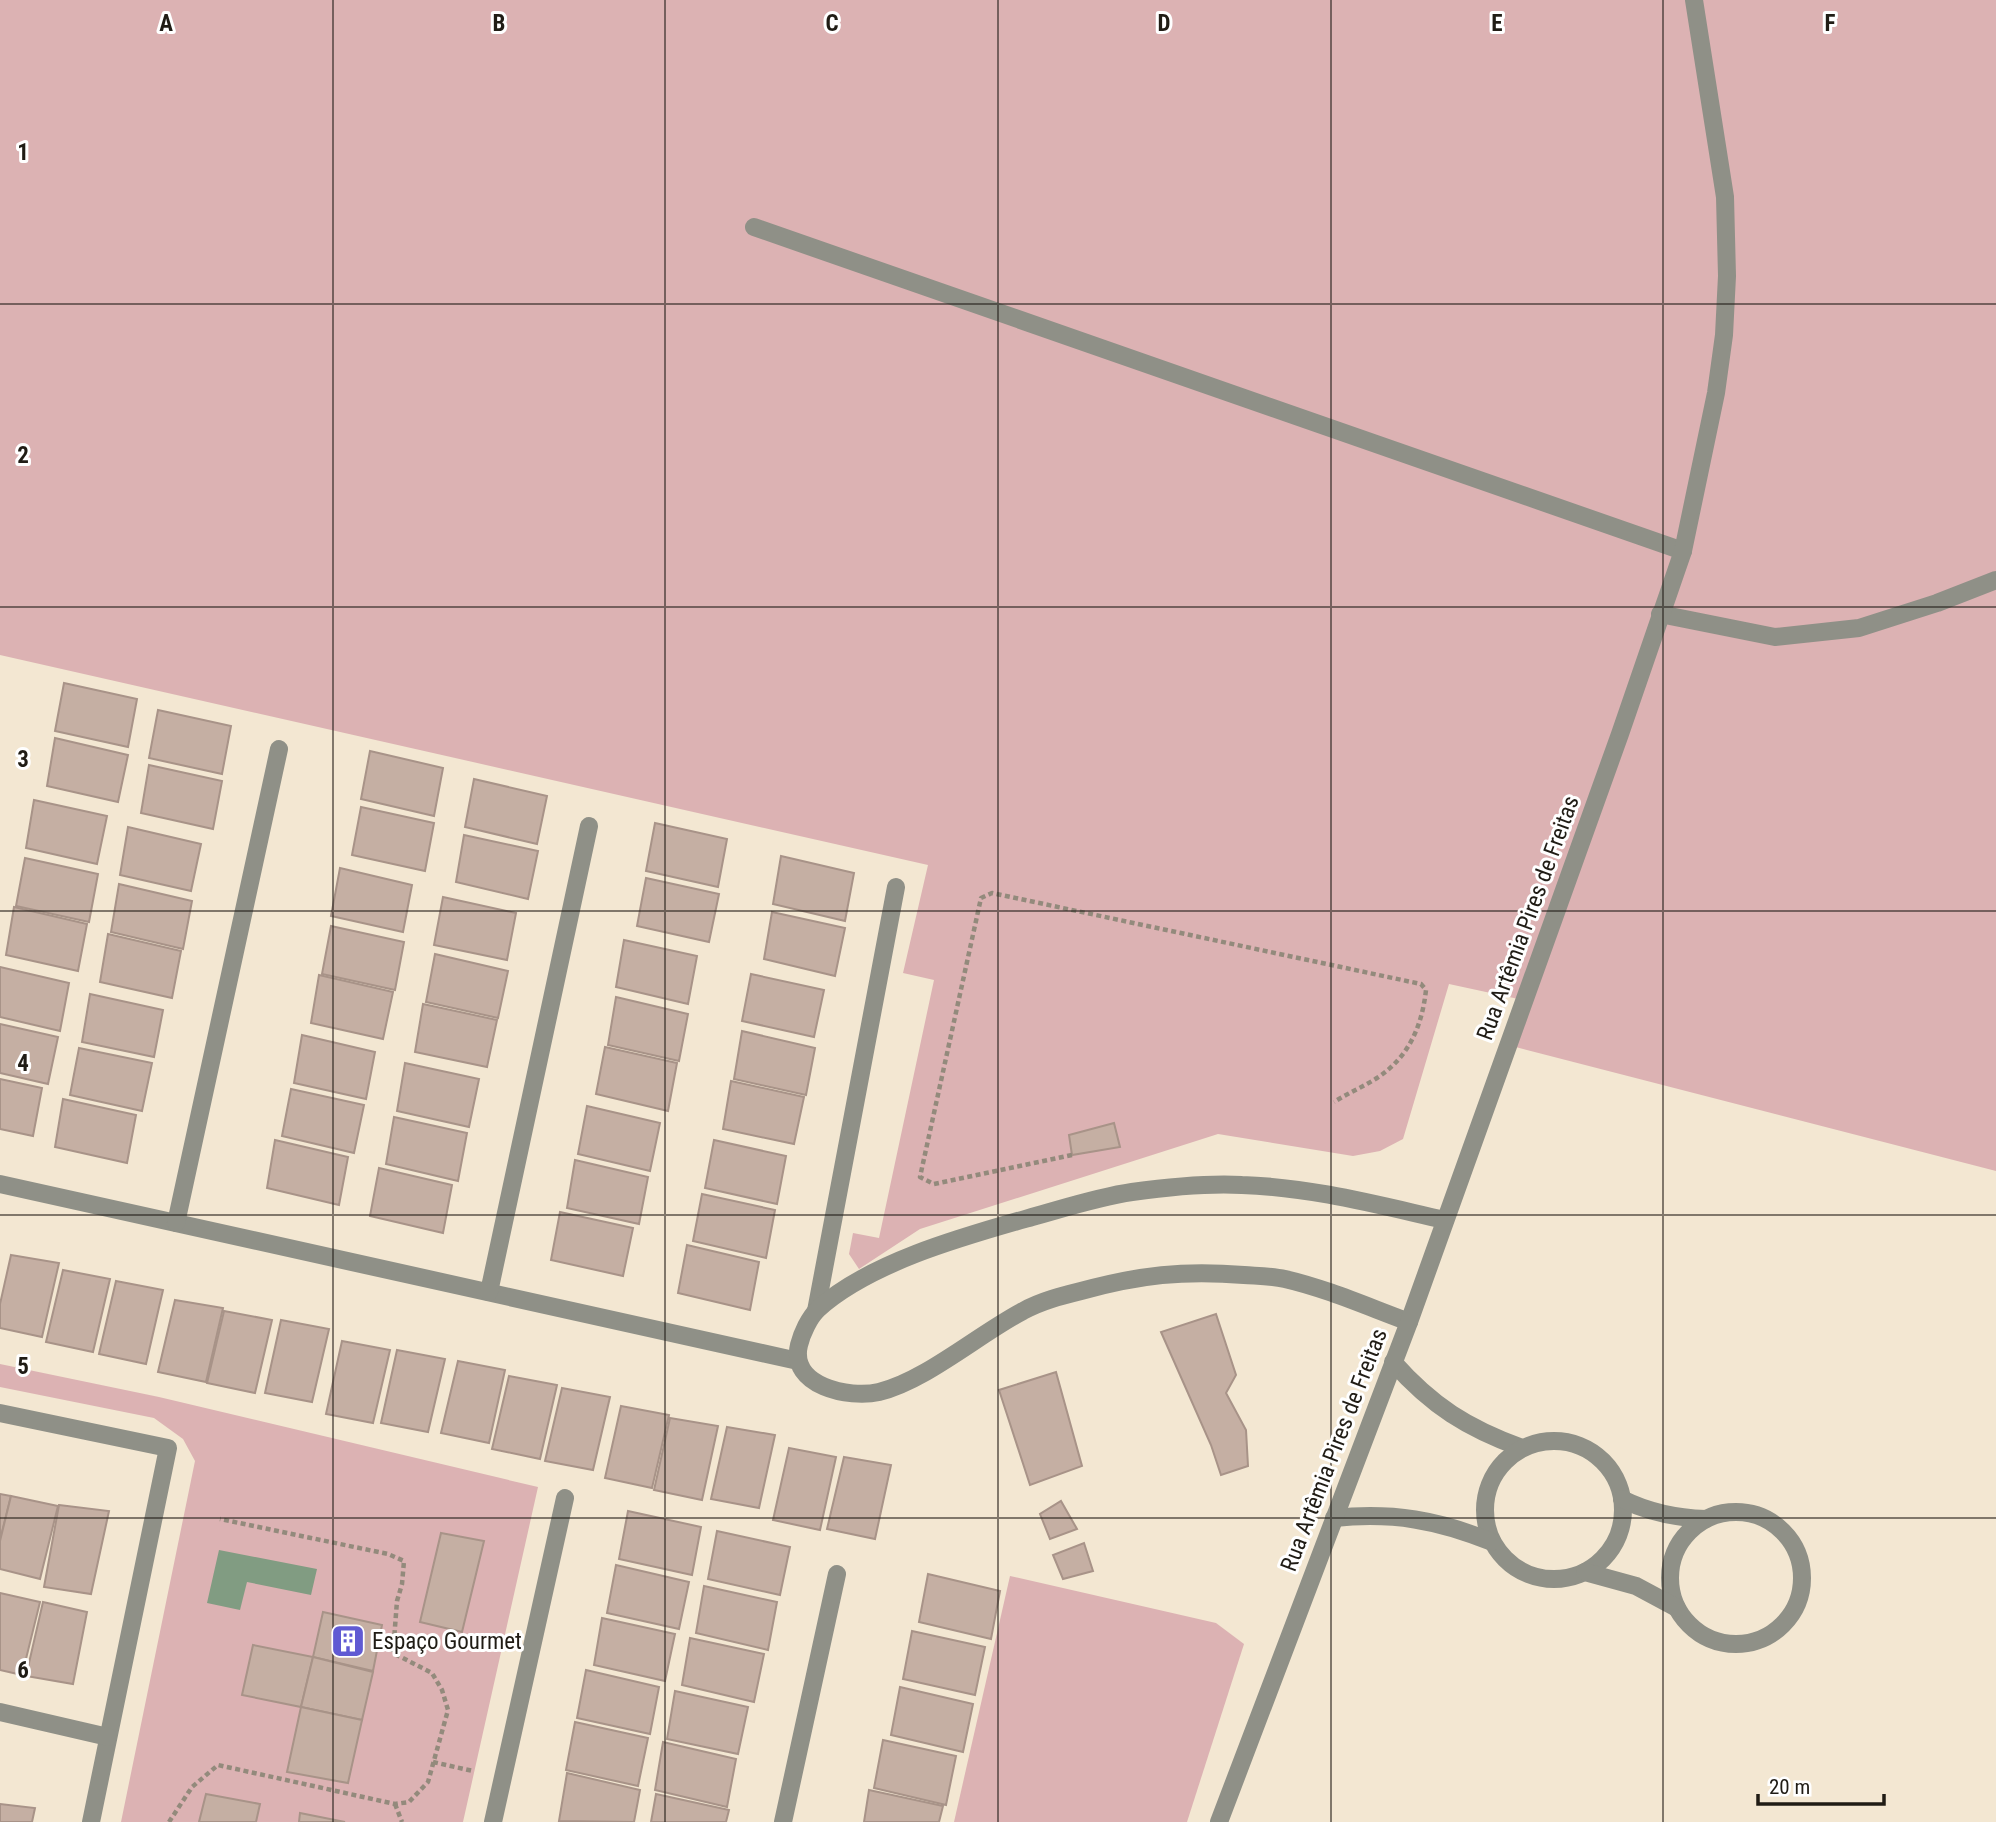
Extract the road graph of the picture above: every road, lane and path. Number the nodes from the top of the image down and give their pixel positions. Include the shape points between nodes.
1 (1695, 0) edge
2 (754, 227) dead end
3 (1683, 551) junction
4 (1996, 580) edge
5 (1660, 614) junction
6 (279, 748) dead end
7 (589, 826) dead end
8 (896, 887) dead end
9 (1334, 1102) dead end
10 (1072, 1155) dead end
11 (0, 1184) edge
12 (1445, 1220) junction
13 (176, 1223) junction
14 (489, 1292) junction
15 (816, 1311) junction
16 (1409, 1322) junction
17 (798, 1361) junction
18 (1393, 1362) junction
19 (0, 1413) edge
20 (1522, 1448) junction
21 (565, 1498) dead end
22 (1622, 1499) junction
23 (1334, 1518) junction
24 (220, 1519) dead end
25 (1706, 1519) junction
26 (1492, 1542) junction
27 (1585, 1572) junction
28 (837, 1574) dead end
29 (1677, 1608) junction
30 (0, 1712) edge
31 (108, 1737) junction
32 (433, 1762) junction
33 (503, 1778) junction
34 (395, 1804) junction
35 (91, 1822) edge
36 (169, 1822) edge
37 (402, 1822) edge
38 (493, 1822) edge
39 (783, 1822) edge
40 (1219, 1822) edge

1 - 3 street, Rua Artêmia Pires de Freitas via 1725,197 1727,276 1716,393
2 - 3 street
3 - 5 street, Rua Artêmia Pires de Freitas
4 - 5 street via 1859,628 1775,637
5 - 12 street, Rua Artêmia Pires de Freitas
6 - 13 street
7 - 14 street
8 - 15 street
9 - 10 path via 1379,1076 1412,1042 1424,1005 1422,984 992,893 981,898 920,1177 934,1184
11 - 13 street
12 - 15 street via 1313,1191 1241,1185 1129,1192 930,1250 848,1287
12 - 16 street, Rua Artêmia Pires de Freitas
13 - 14 street
14 - 17 street
15 - 17 street via 802,1334
16 - 17 street via 1282,1278 1168,1273 1128,1278 1033,1306 912,1378 877,1393 830,1390 803,1372
16 - 18 street, Rua Artêmia Pires de Freitas
18 - 20 street via 1431,1401 1454,1417
18 - 23 street, Rua Artêmia Pires de Freitas
19 - 31 street via 168,1448
20 - 22 street via 1564,1441 1585,1448 1616,1479
20 - 26 street via 1492,1479 1486,1499
21 - 33 street
22 - 25 street via 1656,1513
22 - 27 street via 1622,1521 1615,1541
23 - 26 street via 1365,1515 1429,1520
23 - 40 street, Rua Artêmia Pires de Freitas
24 - 32 path via 388,1553 404,1561 393,1653 432,1673 442,1690 448,1710
25 - 29 street via 1678,1547 1671,1567
25 - 29 street via 1726,1512 1767,1518 1795,1547 1802,1588 1783,1624 1766,1637 1746,1643 1726,1644 1707,1637
26 - 27 street via 1522,1572 1564,1579
27 - 29 street via 1636,1586
28 - 39 street
30 - 31 street
31 - 35 street
32 - 33 path
32 - 34 path via 428,1782 409,1802
33 - 38 street
34 - 36 path via 218,1765 192,1787
34 - 37 path

